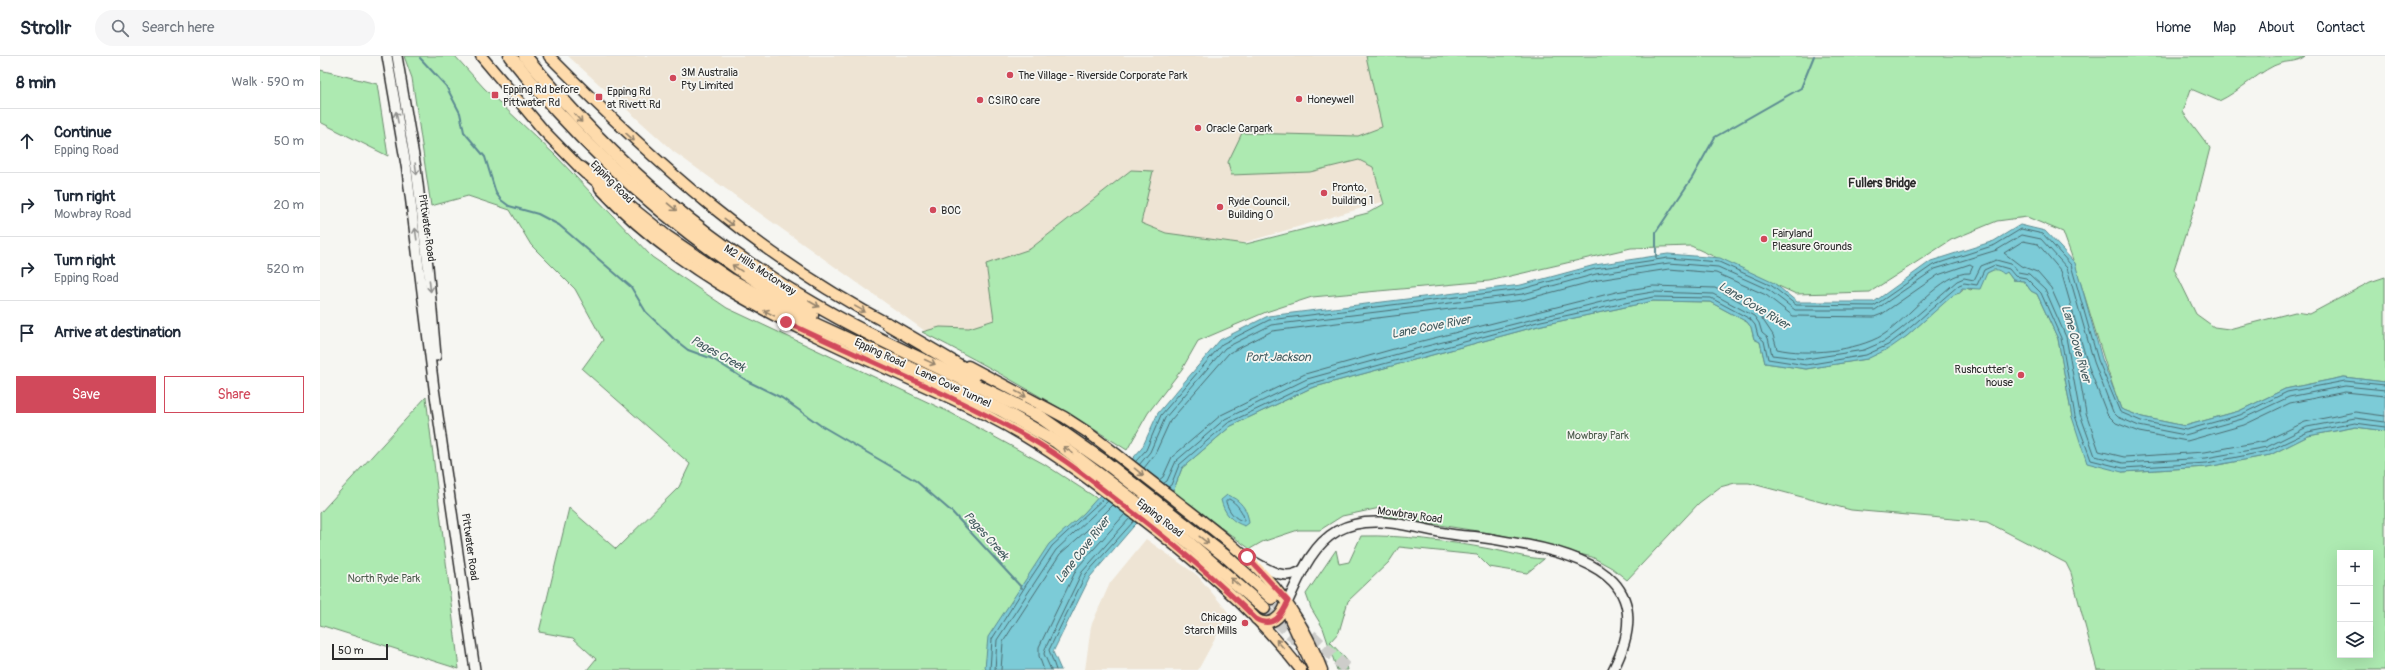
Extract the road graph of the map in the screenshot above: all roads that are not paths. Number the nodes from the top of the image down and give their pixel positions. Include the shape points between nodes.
1 (387, 56) edge
2 (397, 56) edge
3 (476, 56) edge
4 (481, 56) edge
5 (510, 56) edge
6 (525, 56) edge
7 (549, 56) edge
8 (489, 67) junction
9 (398, 70) junction
10 (388, 71) junction
11 (581, 168) junction
12 (888, 324) junction
13 (866, 346) junction
14 (438, 404) junction
15 (1042, 418) junction
16 (1094, 476) junction
17 (1162, 529) junction
18 (1248, 558) junction
19 (1304, 569) junction
20 (1272, 598) tunnel mouth
21 (1287, 603) junction
22 (1264, 608) tunnel mouth
23 (1256, 619) junction
24 (475, 670) edge
25 (1300, 670) edge
26 (1314, 670) edge
27 (1322, 670) edge
28 (1613, 670) edge

1 - 10 main road, Pittwater Road
2 - 9 main road, Pittwater Road
3 - 8 main road
4 - 8 main road, Epping Road
13 -> 5 highway, M2 Hills Motorway via 760,284 728,263 669,217 627,182 577,133
6 -> 15 highway, M2 Hills Motorway via 588,129 621,161 682,216 741,258 839,318
7 -> 12 main road via 628,135 719,214 754,241 837,296
8 - 11 main road, Epping Road via 544,131
9 - 10 main road
9 -> 14 main road, Pittwater Road via 416,168 428,266
14 -> 10 main road, Pittwater Road via 407,171
11 - 13 highway via 667,237 729,279 793,314
16 -> 11 main road, Epping Road via 1004,424 786,322 741,297 658,240 620,209
12 - 15 highway
12 -> 18 main road via 1064,418 1108,447
16 -> 13 highway, Lane Cove Tunnel via 1055,441 1029,425
14 - 24 main road, Pittwater Road
15 -> 20 highway via 1106,463 1229,559
16 - 17 highway, Lane Cove Tunnel
22 -> 17 highway, Lane Cove Tunnel via 1228,576
17 - 23 main road, Epping Road
18 - 19 main road via 1284,576 1294,575
18 - 21 main road
19 - 21 main road, Mowbray Road
19 - 28 main road, Mowbray Road via 1311,555 1337,531 1362,522 1379,521 1550,550 1586,561 1615,584 1626,605 1623,649
21 - 23 main road, Mowbray Road via 1274,621 1264,622
21 - 26 main road via 1290,619
21 - 27 main road via 1308,636
25 -> 23 main road, Epping Road via 1276,639

